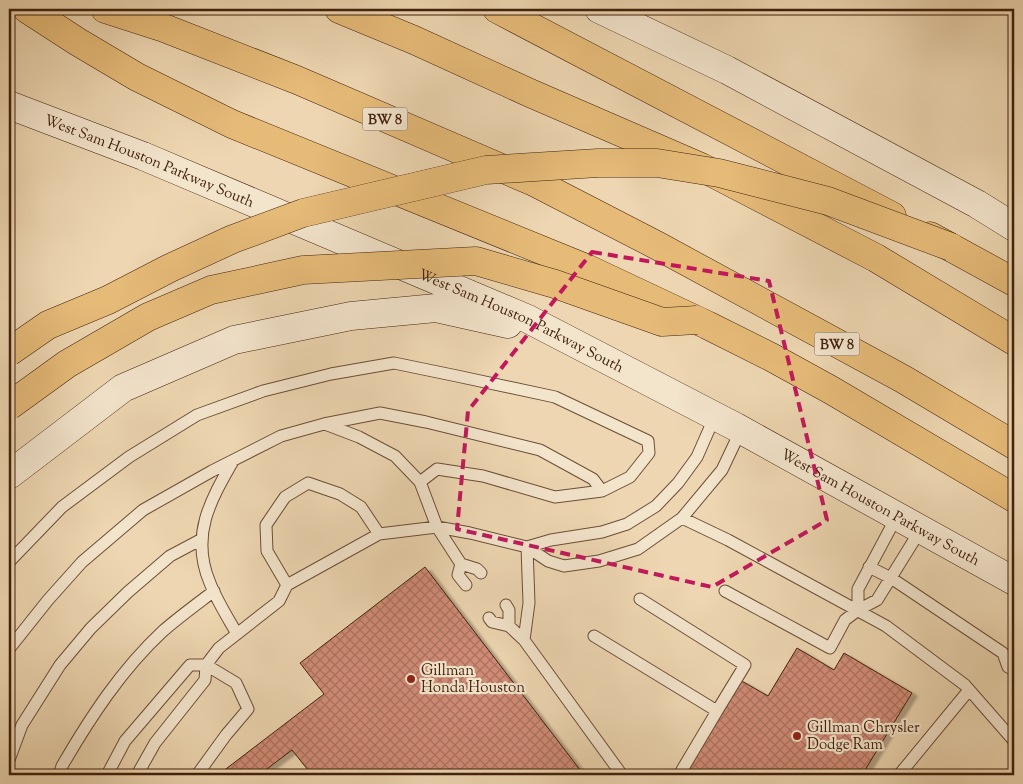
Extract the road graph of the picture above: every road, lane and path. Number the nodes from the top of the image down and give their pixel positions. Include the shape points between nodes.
1 (27, 9) edge
2 (105, 9) edge
3 (339, 9) edge
4 (497, 9) edge
5 (599, 9) edge
6 (9, 105) edge
7 (1014, 227) edge
8 (951, 246) junction
9 (1014, 282) edge
10 (697, 320) junction
11 (1014, 341) edge
12 (571, 342) junction
13 (9, 352) edge
14 (9, 406) edge
15 (715, 416) junction
16 (324, 424) junction
17 (741, 430) junction
18 (1014, 445) edge
19 (233, 460) junction
20 (9, 476) edge
21 (420, 482) junction
22 (602, 491) junction
23 (1014, 498) edge
24 (897, 516) junction
25 (682, 518) junction
26 (436, 527) junction
27 (921, 529) junction
28 (379, 534) junction
29 (202, 539) junction
30 (527, 547) junction
31 (9, 562) edge
32 (461, 564) junction
33 (869, 566) junction
34 (481, 574) dead end
35 (891, 578) junction
36 (1014, 581) edge
37 (287, 585) junction
38 (466, 586) dead end
39 (214, 591) junction
40 (725, 591) dead end
41 (640, 600) dead end
42 (506, 605) dead end
43 (858, 610) junction
44 (489, 618) dead end
45 (509, 626) junction
46 (237, 634) junction
47 (594, 636) dead end
48 (524, 640) junction
49 (9, 649) edge
50 (206, 665) junction
51 (1014, 670) edge
52 (970, 690) junction
53 (717, 711) junction
54 (1014, 741) edge
55 (9, 760) edge
56 (59, 775) edge
57 (107, 775) edge
58 (137, 775) edge
59 (197, 775) edge
60 (622, 775) edge
61 (679, 775) edge
62 (900, 775) edge

1 - 10 highway, bridge via 123,69 224,120 588,269
2 - 18 highway, BW 8, bridge via 164,28 297,80 536,183 902,379
3 - 11 highway via 701,168 876,258
4 - 8 highway, bridge
5 - 7 main road via 728,70
6 - 12 main road, West Sam Houston Parkway South via 143,156 528,318
8 - 9 highway
8 - 13 highway, bridge via 828,201 720,173 657,164 598,162 486,170 303,213 233,239 108,300 48,324
10 - 14 highway, bridge via 662,322 555,284 476,261 303,270 211,290 148,317 67,364
10 - 23 highway via 831,390
12 - 15 main road, West Sam Houston Parkway South
12 - 20 main road via 436,308 352,316 234,340 123,388
15 - 17 main road, West Sam Houston Parkway South
15 - 30 lane via 697,457 656,506 627,524 602,532
16 - 19 lane via 281,436
16 - 21 lane via 359,436 395,456
16 - 22 lane via 380,414 464,431 540,450 593,479
17 - 24 main road, West Sam Houston Parkway South
17 - 25 lane via 722,470
19 - 29 lane via 206,513
19 - 49 lane via 143,510 82,562
21 - 22 lane via 437,469 483,476 555,498
21 - 26 lane
22 - 31 lane via 630,477 650,453 648,441 555,397 394,363 263,391 197,415 129,457 62,507
24 - 27 main road, West Sam Houston Parkway South
24 - 33 lane
25 - 30 lane via 638,549 599,561 564,566 548,561
25 - 43 lane
26 - 28 lane
26 - 30 lane
26 - 32 lane
27 - 35 lane
27 - 36 main road, West Sam Houston Parkway South
28 - 37 lane
28 - 37 lane via 362,507 340,494 308,483 285,496 266,525 267,551
29 - 39 lane via 201,552
29 - 55 lane via 170,556 91,628 60,665 22,726
30 - 48 lane via 529,603
32 - 34 lane via 477,569
32 - 38 lane via 458,575
33 - 35 lane
33 - 43 lane via 858,589
35 - 43 lane via 877,600
35 - 51 lane via 1003,653 1008,667
37 - 46 lane via 279,601
39 - 46 lane
39 - 56 lane via 162,632 124,674 92,716
40 - 43 lane via 830,648 845,620
41 - 53 lane via 745,665
42 - 45 lane
43 - 52 lane via 886,626
44 - 45 lane via 492,622
45 - 48 lane
46 - 50 lane via 219,648
47 - 53 lane
48 - 60 lane
50 - 57 lane via 190,665 125,741
50 - 58 lane via 205,680 155,743
50 - 59 lane via 236,683 248,709
52 - 54 lane
52 - 62 lane
53 - 61 lane

